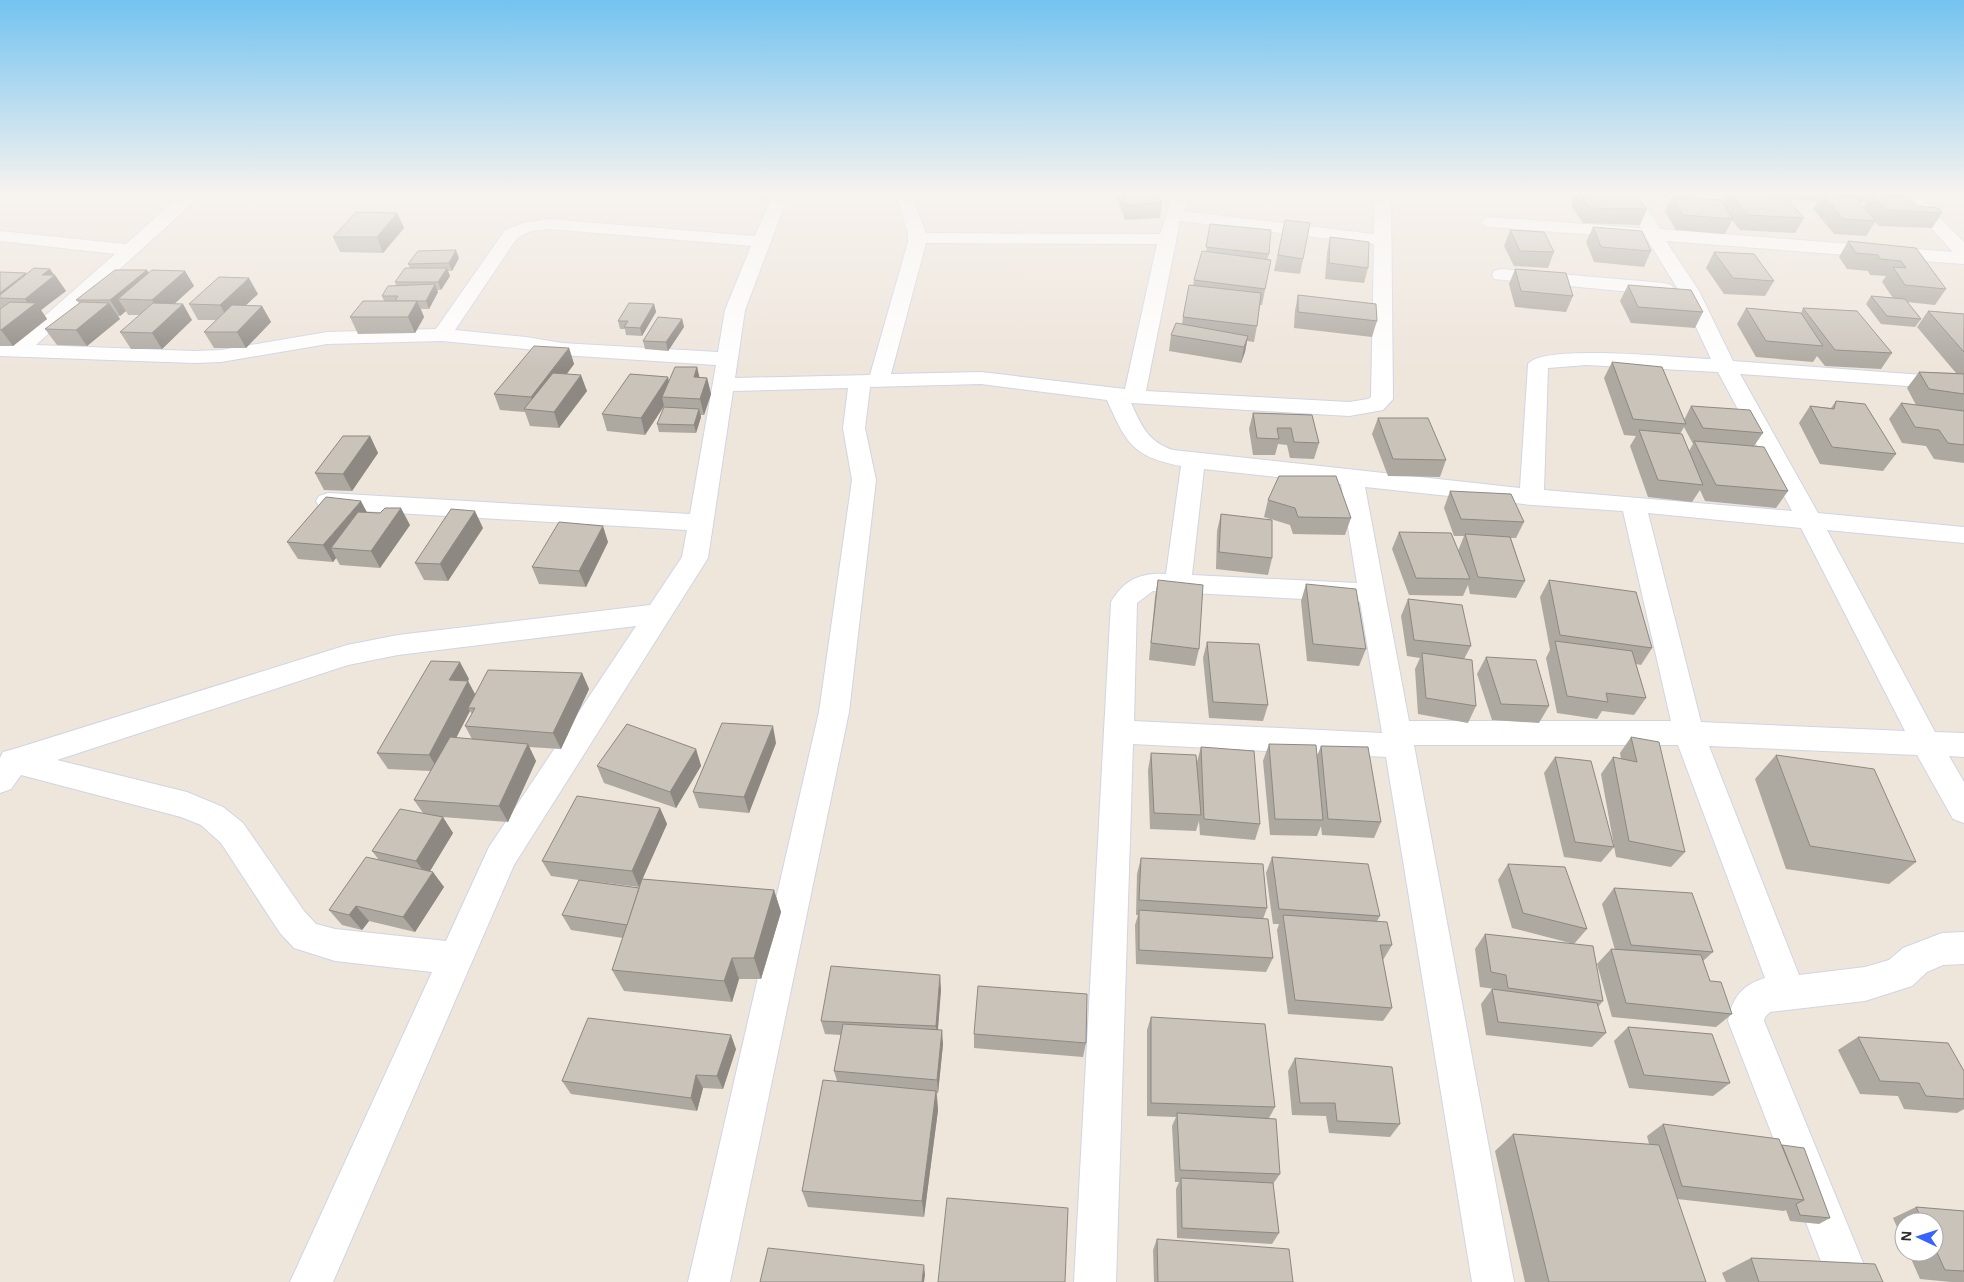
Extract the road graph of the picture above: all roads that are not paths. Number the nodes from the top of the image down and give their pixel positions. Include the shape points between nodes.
1 (129, 251) edge
2 (500, 251) edge
3 (758, 251) edge
4 (913, 251) edge
5 (1166, 251) edge
6 (1383, 251) edge
7 (1663, 251) edge
8 (1863, 251) edge
9 (1964, 258) edge
10 (1500, 275) dead end
11 (1689, 291) junction
12 (442, 335) junction
13 (9, 350) edge
14 (1724, 366) junction
15 (726, 372) junction
16 (869, 381) junction
17 (1964, 384) edge
18 (1125, 396) junction
19 (1193, 461) junction
20 (1352, 478) junction
21 (1532, 497) junction
22 (328, 501) edge
23 (1634, 504) junction
24 (1810, 521) junction
25 (701, 523) junction
26 (1964, 535) edge
27 (1178, 583) junction
28 (1372, 593) junction
29 (659, 614) junction
30 (1119, 732) junction
31 (1689, 733) junction
32 (1398, 739) junction
33 (1926, 743) junction
34 (1964, 745) edge
35 (5, 766) edge
36 (1964, 810) edge
37 (1964, 948) edge
38 (456, 958) junction
39 (1762, 996) junction
40 (311, 1282) edge
41 (709, 1282) edge
42 (1095, 1282) edge
43 (1493, 1282) edge
44 (1850, 1282) edge

1 - 13 street
2 - 12 street
3 - 15 street via 735,310
4 - 16 street
5 - 18 street
6 - 18 street via 1382,399 1375,405 1349,409
7 - 11 street
8 - 9 street
10 - 11 street
11 - 14 street
12 - 13 street via 327,338 221,356 194,357
12 - 15 street via 526,342
14 - 17 street
14 - 21 street via 1558,359 1538,364
14 - 24 street
15 - 16 street
15 - 25 street
16 - 18 street via 980,378
16 - 41 street via 854,428 864,480 834,712
18 - 19 street via 1139,440 1164,455
19 - 20 street
19 - 27 street
20 - 21 street
20 - 28 street
21 - 23 street
22 - 25 street
23 - 24 street
23 - 31 street
24 - 26 street
24 - 33 street
25 - 29 street via 695,558
27 - 28 street
27 - 30 street via 1140,585 1124,602
28 - 32 street
29 - 35 street via 374,648
29 - 38 street via 501,857
30 - 32 street
30 - 42 street
31 - 32 street
31 - 33 street
31 - 39 street via 1786,990
32 - 43 street
33 - 34 street
33 - 36 street
35 - 38 street via 187,805 212,816 232,833 292,922 306,937 335,946
37 - 39 street via 1942,949 1915,960 1898,974 1866,984
38 - 40 street
39 - 44 street via 1748,1008 1746,1021

